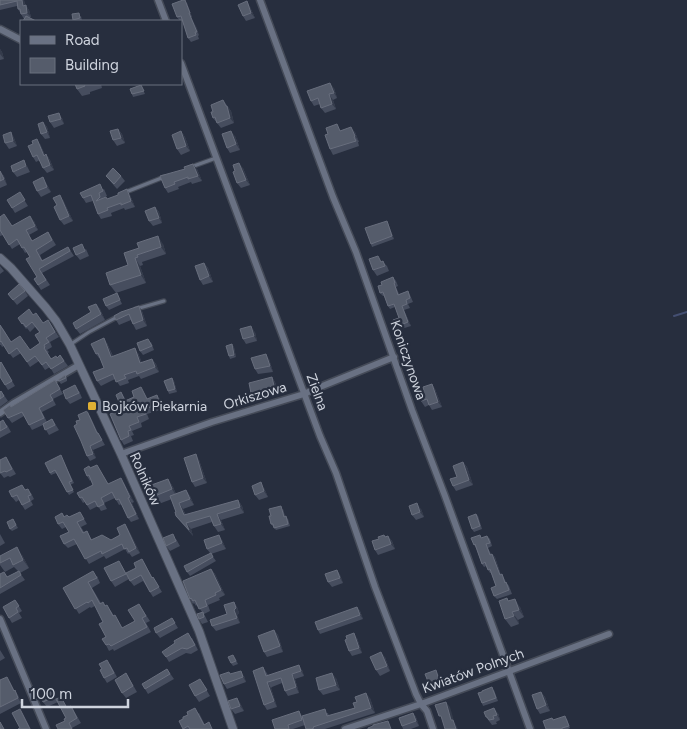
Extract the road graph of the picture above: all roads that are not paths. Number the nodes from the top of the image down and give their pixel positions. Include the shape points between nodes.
1 (158, 0) edge
2 (260, 0) edge
3 (166, 20) edge
4 (0, 29) edge
5 (20, 39) edge
6 (182, 66) edge
7 (216, 158) junction
8 (190, 168) edge
9 (165, 177) edge
10 (122, 193) edge
11 (0, 258) edge
12 (164, 301) dead end
13 (134, 310) edge
14 (123, 314) edge
15 (70, 345) junction
16 (394, 357) junction
17 (79, 365) junction
18 (304, 394) junction
19 (0, 413) edge
20 (120, 454) junction
21 (0, 619) edge
22 (609, 634) dead end
23 (509, 671) junction
24 (421, 704) junction
25 (46, 729) edge
26 (233, 729) edge
27 (345, 729) edge
28 (433, 729) edge
29 (530, 729) edge

1 - 3 street
2 - 16 street, Koniczynowa
4 - 5 street
6 - 7 street, Zielna
7 - 8 lane
7 - 18 street, Zielna
9 - 10 lane
11 - 15 street, Rolników via 46,308
12 - 13 lane
14 - 15 lane
15 - 17 street, Rolników
16 - 18 street, Orkiszowa
16 - 23 street, Koniczynowa
17 - 19 street
17 - 20 street, Rolników
18 - 20 street, Orkiszowa
18 - 24 street, Zielna
20 - 26 street, Rolników via 198,631
21 - 25 street
22 - 23 street, Kwiatów Polnych
23 - 24 street, Kwiatów Polnych
23 - 29 street, Koniczynowa
24 - 27 street, Kwiatów Polnych
24 - 28 street, Zielna

